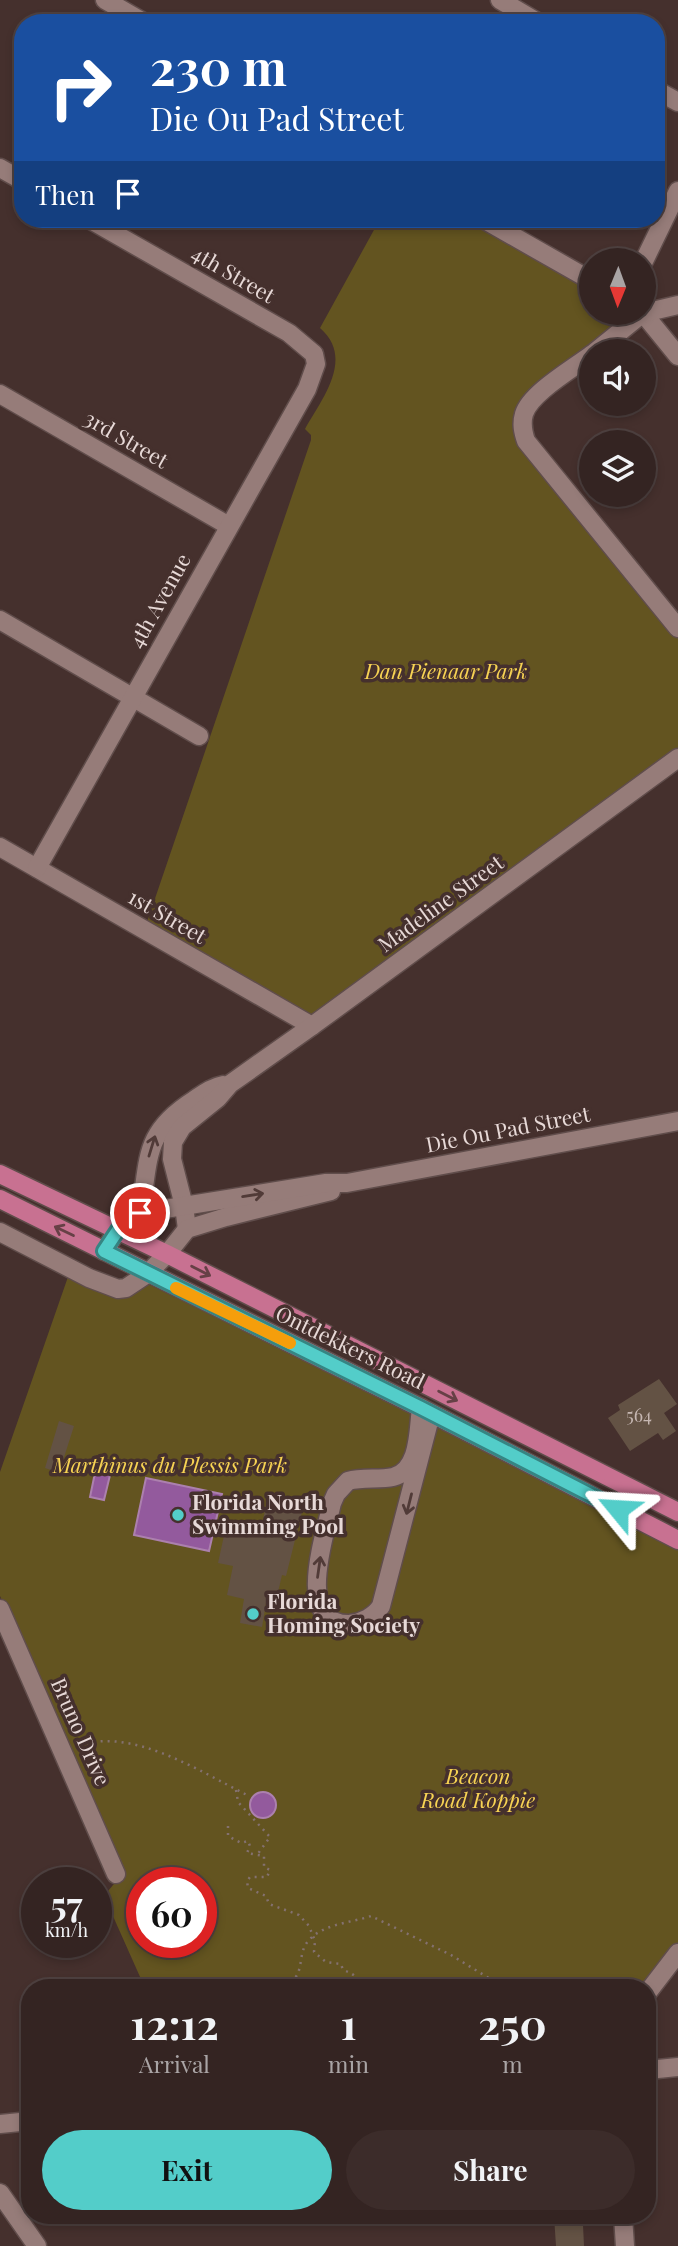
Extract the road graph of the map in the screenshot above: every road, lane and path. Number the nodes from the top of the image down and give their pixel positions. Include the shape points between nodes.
1 (105, 0) edge
2 (500, 0) edge
3 (129, 14) edge
4 (524, 14) edge
5 (678, 191) edge
6 (665, 218) edge
7 (105, 228) edge
8 (499, 228) edge
9 (660, 228) edge
10 (650, 248) edge
11 (579, 274) edge
12 (678, 305) edge
13 (656, 310) edge
14 (627, 326) edge
15 (654, 326) edge
16 (610, 339) edge
17 (314, 354) joint
18 (678, 356) edge
19 (579, 364) edge
20 (0, 394) edge
21 (229, 526) junction
22 (0, 620) edge
23 (678, 628) edge
24 (133, 697) junction
25 (199, 736) dead end
26 (678, 758) edge
27 (0, 847) edge
28 (37, 868) junction
29 (312, 1026) junction
30 (230, 1084) junction
31 (678, 1121) edge
32 (0, 1174) edge
33 (346, 1183) junction
34 (0, 1199) edge
35 (184, 1206) junction
36 (140, 1213) junction
37 (187, 1229) junction
38 (118, 1230) junction
39 (0, 1232) edge
40 (104, 1251) junction
41 (167, 1254) junction
42 (147, 1274) junction
43 (426, 1411) junction
44 (677, 1509) edge
45 (671, 1536) edge
46 (0, 1609) edge
47 (63, 1750) junction
48 (236, 1790) junction
49 (247, 1795) dead end
50 (228, 1826) dead end
51 (257, 1855) junction
52 (116, 1874) dead end
53 (313, 1937) junction
54 (678, 1953) edge
55 (292, 1979) edge
56 (359, 1979) edge
57 (490, 1979) edge
58 (656, 1982) edge
59 (678, 2067) edge
60 (656, 2069) edge
61 (21, 2122) edge
62 (0, 2124) edge
63 (0, 2193) edge
64 (21, 2223) edge
65 (22, 2224) edge
66 (624, 2224) edge
67 (37, 2246) edge
68 (625, 2246) edge

1 - 3 street
2 - 4 street
5 - 6 street
7 - 17 street, 4th Street via 289,334
8 - 11 street
9 - 10 street
12 - 13 street
14 - 16 street
15 - 18 street
17 - 21 street, 4th Avenue via 316,364 307,389
19 - 23 street via 529,404 523,417 526,441
20 - 21 street, 3rd Street
21 - 24 street, 4th Avenue
22 - 24 street
24 - 25 street
24 - 28 street, 4th Avenue
26 - 29 street, Madeline Street
27 - 28 street, 1st Street
28 - 29 street, 1st Street
29 - 30 street, Madeline Street
30 - 35 street, Madeline Street via 182,1127 173,1142 172,1159
36 -> 30 street, Madeline Street via 152,1144 163,1124 215,1087
31 - 33 street, Die Ou Pad Street
32 - 38 main road, Ontdekkers Road
35 -> 33 street, Die Ou Pad Street via 326,1182
33 - 37 street, Die Ou Pad Street via 327,1194
40 -> 34 main road, Ontdekkers Road
35 - 36 street, Die Ou Pad Street
35 - 37 street, Madeline Street
36 - 38 street, Die Ou Pad Street
37 - 41 street
38 - 40 street, Die Ou Pad Street
38 - 41 main road, Ontdekkers Road
39 - 42 street via 110,1287 126,1288
40 - 42 main road, Ontdekkers Road
41 - 42 street
41 -> 44 main road, Ontdekkers Road
42 - 43 main road, Ontdekkers Road
43 -> 43 street via 382,1606 357,1622 336,1621 321,1609 316,1591 332,1503 348,1481 395,1476 408,1469
43 - 45 main road, Ontdekkers Road
44 - 45 street
46 - 47 street, Bruno Drive
47 - 48 path via 94,1740 117,1740 172,1757
47 - 52 street, Bruno Drive
48 - 49 path
48 - 51 path via 239,1802 270,1837
50 - 51 path via 228,1836 241,1843 248,1841 247,1853
51 - 53 path via 264,1856 269,1875 250,1877 248,1888 266,1896 270,1904 299,1915
53 - 55 path
53 - 56 path via 314,1952 326,1962 341,1964
53 - 57 path via 371,1916
54 - 58 street
59 - 60 street
61 - 62 street
63 - 64 street
65 - 67 street
66 - 68 street

